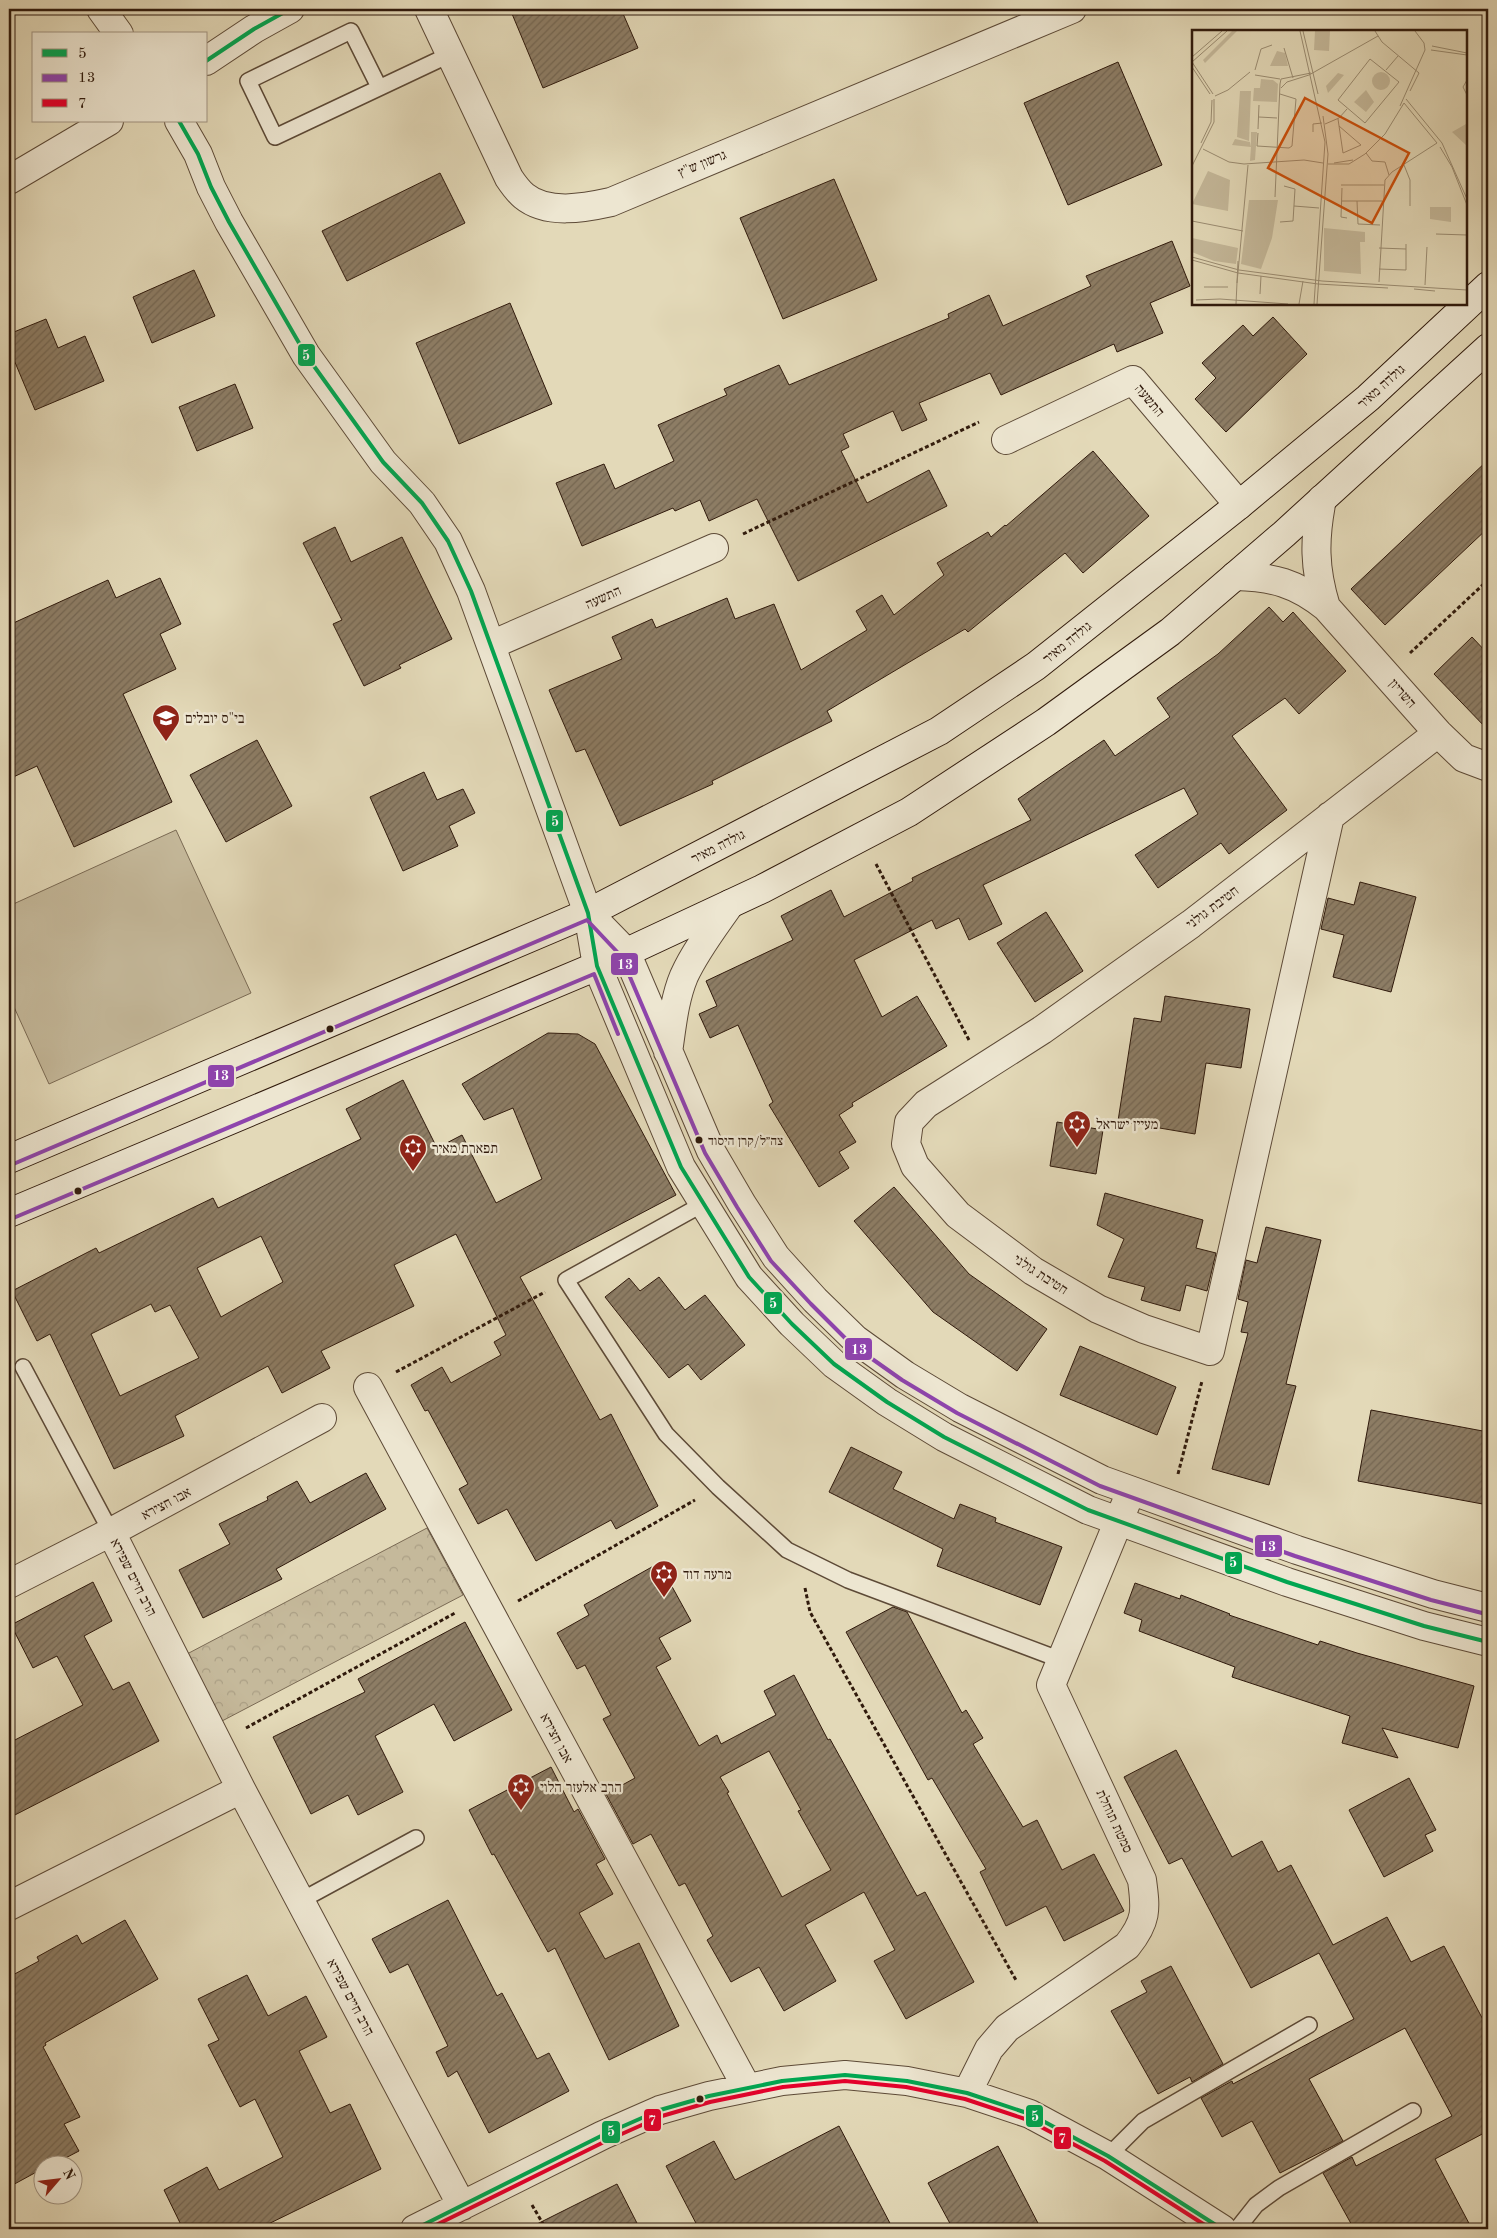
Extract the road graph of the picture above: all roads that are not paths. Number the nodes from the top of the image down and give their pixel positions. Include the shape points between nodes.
1 (101, 9) edge
2 (290, 9) edge
3 (429, 9) edge
4 (1072, 9) edge
5 (118, 32) edge
6 (450, 54) junction
7 (208, 60) edge
8 (378, 87) junction
9 (107, 122) edge
10 (180, 122) edge
11 (9, 180) edge
12 (1488, 286) edge
13 (1488, 348) edge
14 (1006, 440) road end
15 (1322, 499) junction
16 (1239, 505) junction
17 (714, 548) road end
18 (1235, 576) junction
19 (1326, 607) junction
20 (491, 645) junction
21 (1438, 733) junction
22 (1488, 767) edge
23 (1330, 816) junction
24 (730, 904) junction
25 (588, 913) junction
26 (626, 952) junction
27 (597, 966) junction
28 (668, 1053) junction
29 (9, 1159) edge
30 (703, 1204) junction
31 (9, 1213) edge
32 (23, 1367) dead end
33 (368, 1387) road end
34 (322, 1418) dead end
35 (1131, 1491) junction
36 (1118, 1522) junction
37 (111, 1532) junction
38 (9, 1584) edge
39 (1488, 1608) edge
40 (1488, 1642) edge
41 (1061, 1660) junction
42 (241, 1789) junction
43 (416, 1838) dead end
44 (300, 1901) junction
45 (9, 1906) edge
46 (1309, 2025) dead end
47 (747, 2088) junction
48 (967, 2093) junction
49 (1413, 2111) dead end
50 (1108, 2156) junction
51 (462, 2206) junction
52 (416, 2229) edge
53 (1222, 2229) edge
54 (1236, 2229) edge

1 - 5 street
2 - 7 street
3 - 6 street, גרשון ש"ץ
4 - 6 street, גרשון ש"ץ via 611,202 585,208 545,206 524,196 508,178
6 - 8 lane
8 - 8 lane via 275,137 248,81 351,31
9 - 11 street
10 - 20 street via 229,222 306,355 383,462 422,503 448,541
12 - 16 street, גולדה מאיר via 1368,398
13 - 15 street
14 - 16 street, התשעה via 1133,380
15 - 18 street
15 - 19 street, השריון via 1315,553 1316,571
16 - 25 street, גולדה מאיר via 1036,666 939,731
17 - 20 street, התשעה
18 - 19 street, השריון via 1296,586
18 - 24 street via 1170,632 1046,722 909,812
19 - 21 street, השריון
20 - 25 street
21 - 22 street, השריון via 1464,758
21 - 23 street, חטיבת גולני
23 - 23 street, חטיבת גולני via 1210,1351 1144,1329 1098,1309 1033,1271 958,1215 915,1166 906,1144 909,1122 926,1104 1042,1030 1183,929
24 - 26 street
24 - 28 street via 699,947 684,977 674,1009
25 - 26 street
25 - 27 street
25 - 29 street, גולדה מאיר
26 - 27 street
26 - 28 street
27 - 30 street via 682,1167
27 - 31 street
28 - 35 street via 711,1151 776,1257 856,1339 905,1375 960,1408 1102,1480
30 - 36 street via 750,1277 834,1364 944,1437
30 - 41 lane via 566,1280 666,1434 787,1550 848,1580
32 - 37 lane, הרב חיים שפירא
33 - 47 street, אבו חצירא
34 - 37 street, אבו חצירא
35 - 36 street, סמטת תוחלת
35 - 39 street via 1432,1594
36 - 40 street via 1296,1585 1424,1626
36 - 41 street, סמטת תוחלת
37 - 38 street, אבו חצירא
37 - 42 street, הרב חיים שפירא
41 - 48 street, סמטת תוחלת via 1051,1685 1142,1880 1146,1907 1138,1931 1127,1946 1007,2028 989,2049
42 - 44 street, הרב חיים שפירא
42 - 45 street
43 - 44 lane
44 - 51 street, הרב חיים שפירא
46 - 50 lane via 1143,2121
47 - 48 street via 845,2075 908,2080
47 - 51 street via 660,2110 602,2135
48 - 50 street via 1030,2114
49 - 54 lane via 1279,2188 1256,2205
50 - 53 street
51 - 52 street

